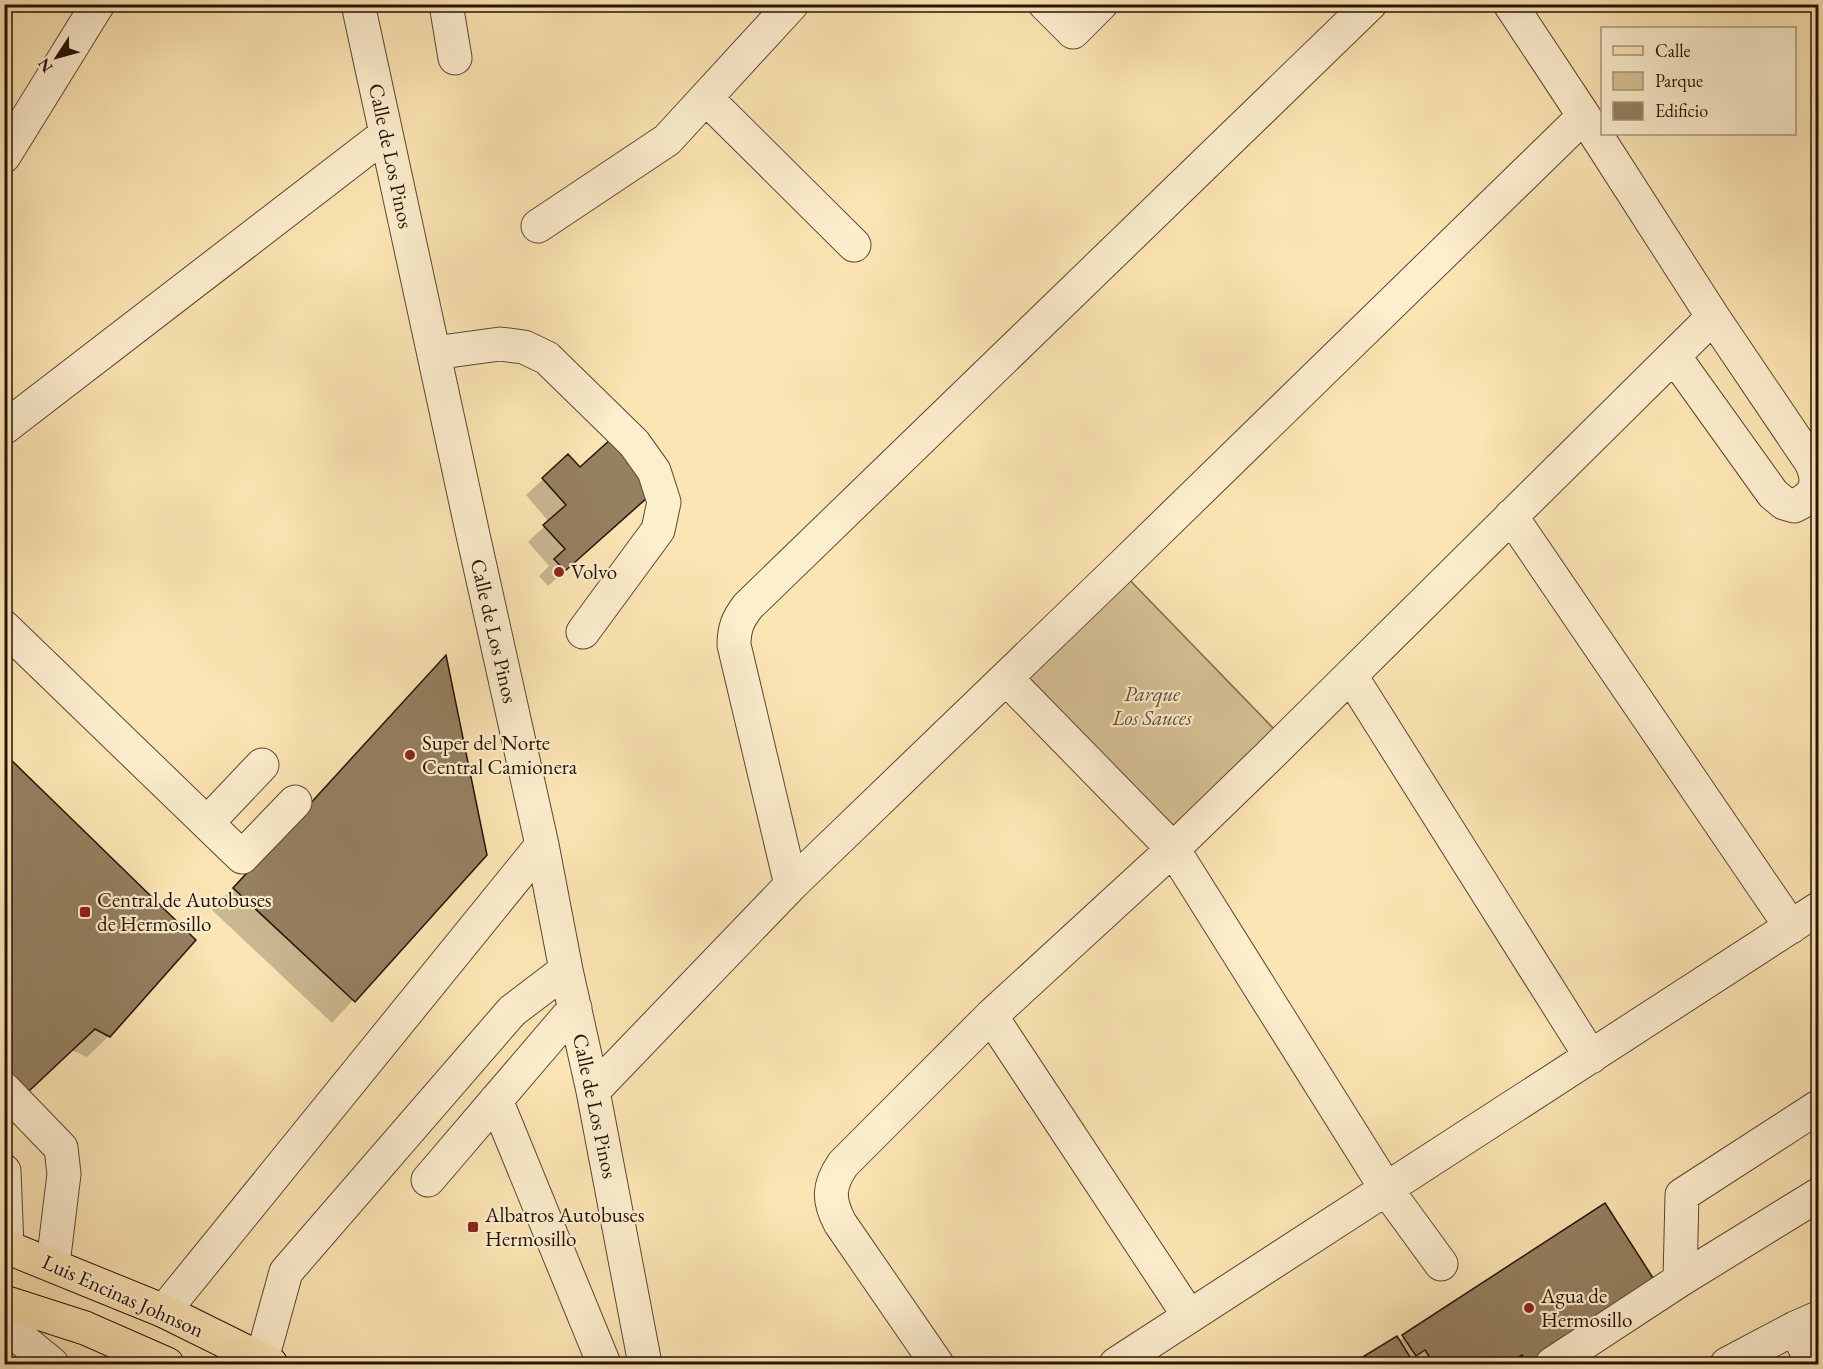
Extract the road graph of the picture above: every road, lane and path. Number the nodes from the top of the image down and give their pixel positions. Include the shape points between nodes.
1 (98, 4) edge
2 (358, 4) edge
3 (446, 4) edge
4 (792, 4) edge
5 (1045, 4) edge
6 (1101, 4) edge
7 (1370, 4) edge
8 (1510, 4) edge
9 (455, 58) dead end
10 (706, 98) junction
11 (1584, 116) junction
12 (386, 134) junction
13 (7, 146) edge
14 (538, 226) dead end
15 (854, 245) dead end
16 (1713, 317) junction
17 (434, 353) junction
18 (1674, 356) junction
19 (4, 428) edge
20 (1511, 516) junction
21 (4, 627) edge
22 (583, 632) dead end
23 (1351, 676) junction
24 (1006, 678) junction
25 (261, 765) dead end
26 (295, 802) dead end
27 (207, 823) junction
28 (542, 845) junction
29 (1173, 849) junction
30 (791, 885) junction
31 (1818, 909) edge
32 (1791, 927) junction
33 (566, 970) junction
34 (575, 1008) junction
35 (991, 1016) junction
36 (1591, 1057) junction
37 (4, 1089) edge
38 (593, 1091) junction
39 (496, 1100) junction
40 (1818, 1107) edge
41 (4, 1171) edge
42 (428, 1180) dead end
43 (1387, 1190) junction
44 (1818, 1195) edge
45 (6, 1246) edge
46 (53, 1264) junction
47 (1441, 1264) dead end
48 (1680, 1280) junction
49 (4, 1302) edge
50 (164, 1311) junction
51 (1189, 1316) junction
52 (1807, 1323) edge
53 (267, 1362) edge
54 (52, 1365) edge
55 (167, 1365) edge
56 (604, 1365) edge
57 (645, 1365) edge
58 (937, 1365) edge
59 (1116, 1365) edge
60 (1552, 1365) edge
61 (1727, 1365) edge
62 (1813, 1365) edge

1 - 13 street
2 - 12 street, Calle de Los Pinos
3 - 9 street
4 - 10 street
5 - 6 street via 1073,32
7 - 30 street via 738,619 734,645
8 - 11 street
10 - 14 street via 667,140
10 - 15 street
11 - 16 street
11 - 24 street
12 - 17 street, Calle de Los Pinos
12 - 19 street
16 - 18 street
16 - 18 street via 1816,472 1817,482 1804,501 1794,506 1773,494
17 - 22 street via 501,344 524,347 547,358 634,443 654,471 664,502 658,530
17 - 28 street, Calle de Los Pinos
18 - 20 street
20 - 23 street
20 - 32 street
21 - 27 street
23 - 29 street
23 - 36 street
24 - 29 street
24 - 30 street
25 - 27 street
26 - 27 street via 242,857
28 - 33 street, Calle de Los Pinos
28 - 50 street
29 - 35 street
29 - 43 street
30 - 38 street
31 - 32 street
32 - 36 street
33 - 34 street, Calle de Los Pinos
33 - 53 street via 512,1011 286,1272
34 - 38 street, Calle de Los Pinos
34 - 39 street
35 - 51 street
35 - 58 street via 843,1164 831,1191 832,1207 840,1223
36 - 43 street
37 - 46 street via 61,1148 64,1174
38 - 57 street, Calle de Los Pinos
39 - 42 street
39 - 56 street
40 - 48 street via 1682,1195
41 - 45 street
43 - 47 street
43 - 51 street
44 - 48 street
45 - 46 main road, Luis Encinas Johnson
46 - 50 main road, Luis Encinas Johnson
48 - 60 street
49 - 54 street via 24,1341
49 - 55 main road via 85,1328
50 - 53 main road, Luis Encinas Johnson
51 - 59 street
52 - 61 street
52 - 62 street

